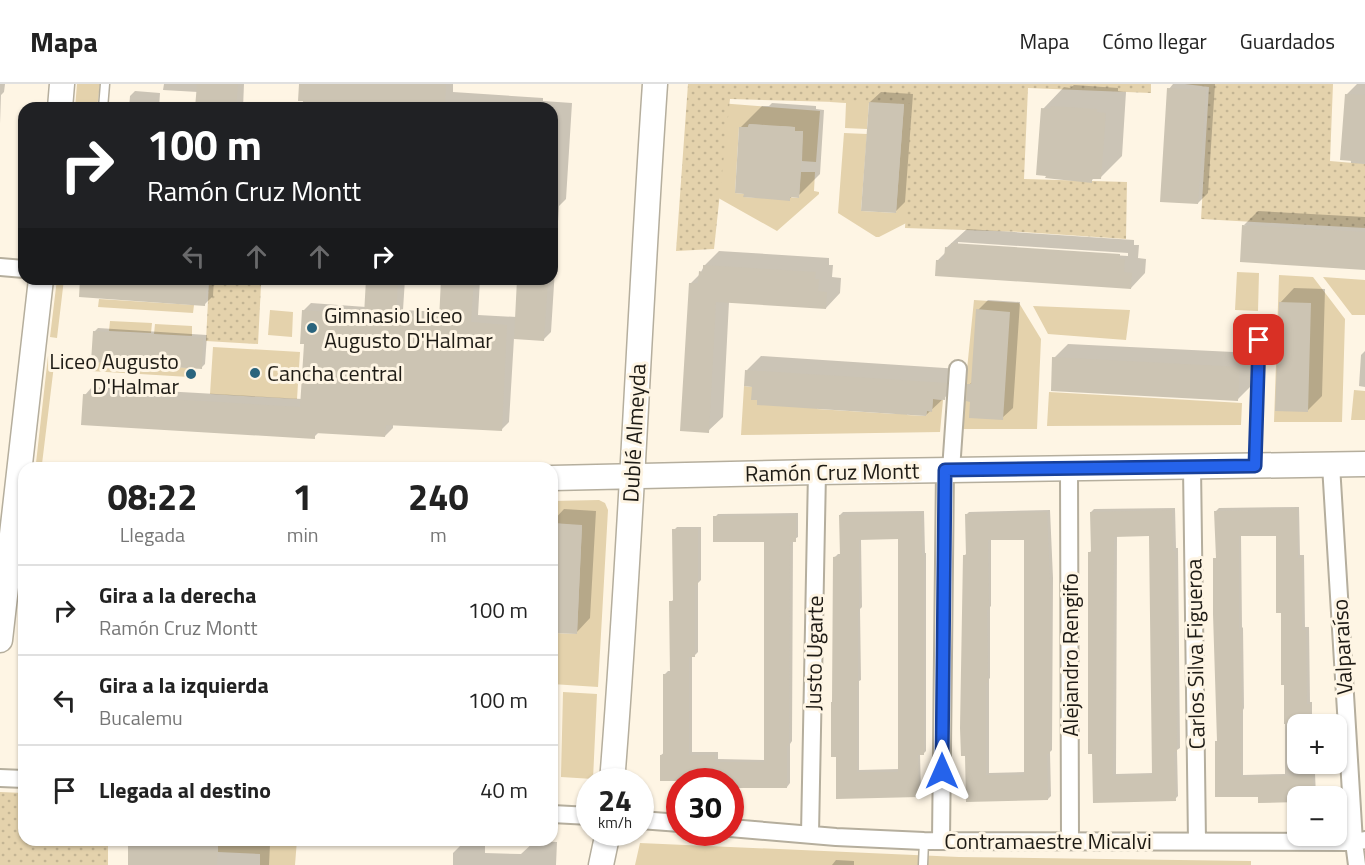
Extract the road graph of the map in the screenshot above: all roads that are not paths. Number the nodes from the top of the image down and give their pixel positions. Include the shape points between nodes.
1 (62, 84) edge
2 (105, 84) edge
3 (655, 84) edge
4 (60, 102) edge
5 (104, 102) edge
6 (0, 267) edge
7 (18, 268) edge
8 (40, 285) edge
9 (1259, 340) dead end
10 (958, 369) dead end
11 (1365, 464) edge
12 (1331, 465) junction
13 (1255, 466) junction
14 (1192, 467) junction
15 (1069, 468) junction
16 (948, 470) junction
17 (817, 472) junction
18 (633, 476) junction
19 (558, 478) edge
20 (13, 496) edge
21 (0, 640) edge
22 (613, 768) edge
23 (0, 778) edge
24 (18, 779) edge
25 (558, 814) edge
26 (576, 815) edge
27 (744, 829) edge
28 (810, 834) junction
29 (924, 841) junction
30 (941, 841) junction
31 (1070, 841) junction
32 (1197, 841) junction
33 (1359, 841) edge
34 (605, 846) edge
35 (601, 865) edge
36 (923, 865) edge
37 (1357, 865) edge

1 - 4 main road
2 - 5 lane
3 - 18 main road, Dublé Almeyda
6 - 7 street
8 - 20 main road
9 - 13 lane
10 - 16 street
11 - 12 main road, Ramón Cruz Montt
12 - 13 main road, Ramón Cruz Montt
12 - 33 street, Valparaíso
13 - 14 main road, Ramón Cruz Montt
14 - 15 main road, Ramón Cruz Montt
14 - 32 street, Carlos Silva Figueroa
15 - 16 main road, Ramón Cruz Montt
15 - 31 street, Alejandro Rengifo
16 - 17 main road, Ramón Cruz Montt
16 - 30 street
17 - 18 main road, Ramón Cruz Montt
17 - 28 street, Justo Ugarte
18 - 19 main road, Ramón Cruz Montt
18 - 22 main road, Dublé Almeyda
20 - 21 main road
23 - 24 street
25 - 26 street
27 - 28 street, Contramaestre Micalvi
28 - 29 street, Contramaestre Micalvi
29 - 30 street, Contramaestre Micalvi
29 - 36 lane
30 - 31 street, Contramaestre Micalvi
31 - 32 street, Contramaestre Micalvi
32 - 33 street, Contramaestre Micalvi
33 - 37 street, Valparaíso
34 - 35 main road

